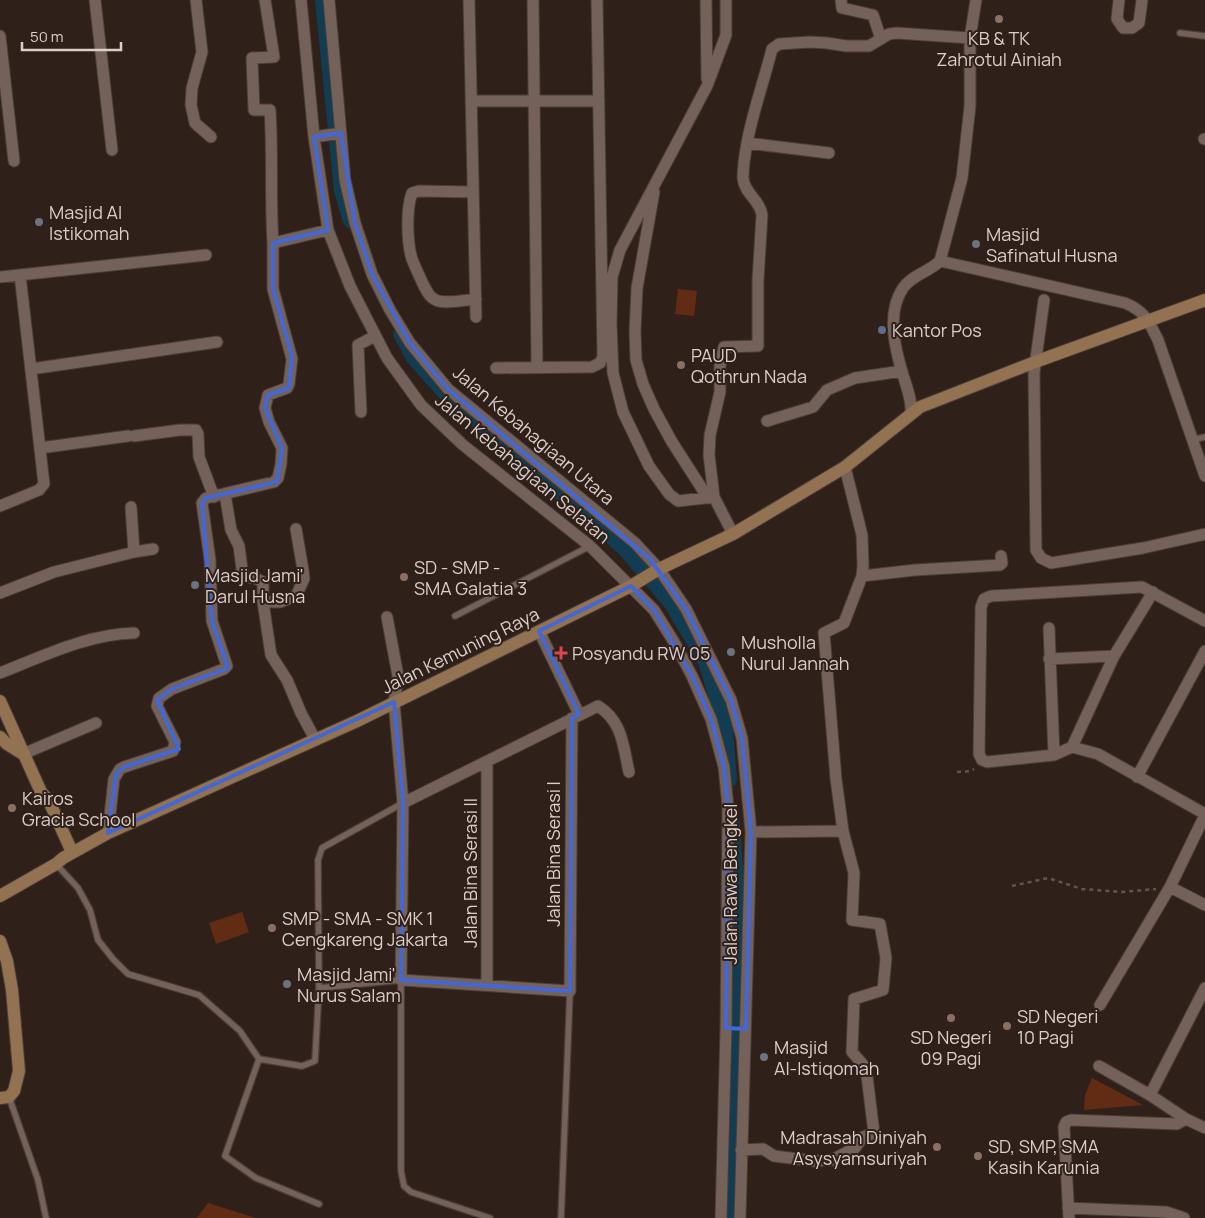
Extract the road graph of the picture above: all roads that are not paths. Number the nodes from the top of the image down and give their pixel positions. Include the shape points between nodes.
1 (94, 0) edge
2 (196, 0) edge
3 (265, 0) edge
4 (302, 0) edge
5 (329, 0) edge
6 (469, 0) edge
7 (533, 0) edge
8 (597, 0) edge
9 (706, 0) edge
10 (726, 0) edge
11 (841, 0) edge
12 (976, 0) edge
13 (1119, 0) edge
14 (1142, 0) edge
15 (1180, 33) dead end
16 (0, 36) edge
17 (1205, 36) edge
18 (970, 38) junction
19 (881, 39) junction
20 (707, 86) junction
21 (471, 101) junction
22 (534, 101) junction
23 (599, 101) junction
24 (339, 133) junction
25 (211, 137) dead end
26 (316, 137) junction
27 (748, 143) junction
28 (112, 150) dead end
29 (829, 153) dead end
30 (14, 161) dead end
31 (656, 179) junction
32 (473, 192) junction
33 (328, 230) junction
34 (273, 242) junction
35 (206, 255) dead end
36 (940, 261) junction
37 (20, 275) junction
38 (0, 277) edge
39 (476, 299) junction
40 (1044, 300) dead end
41 (1205, 300) edge
42 (476, 317) dead end
43 (1148, 319) junction
44 (375, 336) junction
45 (217, 342) dead end
46 (1034, 362) junction
47 (537, 367) junction
48 (496, 368) dead end
49 (31, 370) junction
50 (902, 371) junction
51 (919, 408) junction
52 (361, 412) dead end
53 (767, 421) dead end
54 (1205, 437) edge
55 (1193, 440) junction
56 (40, 448) junction
57 (844, 468) junction
58 (1205, 476) edge
59 (220, 496) junction
60 (711, 497) junction
61 (0, 506) edge
62 (131, 508) dead end
63 (296, 529) dead end
64 (733, 534) junction
65 (1205, 534) edge
66 (590, 546) junction
67 (153, 549) dead end
68 (134, 552) junction
69 (1002, 556) dead end
70 (657, 571) junction
71 (862, 576) junction
72 (634, 584) junction
73 (1153, 592) junction
74 (0, 593) edge
75 (263, 602) junction
76 (455, 616) dead end
77 (387, 617) dead end
78 (1205, 621) edge
79 (1049, 628) dead end
80 (540, 631) junction
81 (134, 633) dead end
82 (1205, 651) edge
83 (1114, 656) junction
84 (1049, 659) junction
85 (0, 673) edge
86 (0, 701) edge
87 (394, 702) junction
88 (575, 716) junction
89 (96, 723) dead end
90 (0, 737) edge
91 (315, 739) junction
92 (1072, 747) junction
93 (23, 754) junction
94 (1054, 754) junction
95 (487, 761) junction
96 (629, 772) dead end
97 (1137, 777) junction
98 (403, 802) junction
99 (1205, 815) edge
100 (842, 831) junction
101 (108, 832) junction
102 (751, 832) junction
103 (72, 852) junction
104 (56, 864) junction
105 (1170, 886) junction
106 (0, 896) edge
107 (1205, 905) edge
108 (0, 941) edge
109 (401, 980) junction
110 (487, 986) junction
111 (319, 988) junction
112 (1205, 988) edge
113 (570, 991) junction
114 (1100, 1005) dead end
115 (736, 1028) junction
116 (258, 1059) junction
117 (1099, 1066) dead end
118 (1150, 1095) junction
119 (4, 1098) edge
120 (1186, 1119) junction
121 (1205, 1128) edge
122 (741, 1150) junction
123 (319, 1204) dead end
124 (1068, 1213) edge
125 (46, 1218) edge
126 (490, 1218) edge
127 (561, 1218) edge
128 (720, 1218) edge
129 (740, 1218) edge
130 (1184, 1218) edge

1 - 28 street
2 - 25 street via 202,52 191,105 195,123
3 - 34 street via 274,57 252,58 252,76 254,110 270,110
4 - 26 street, Jalan Kebahagiaan Selatan
5 - 24 street, Jalan Kebahagiaan Utara
6 - 21 street
7 - 22 street
8 - 23 street
9 - 20 street
10 - 20 street via 726,35
11 - 19 street via 842,8 873,15
12 - 18 street
13 - 14 street via 1117,19 1123,28 1128,29 1139,23
15 - 17 lane
16 - 30 street
18 - 19 street via 897,33
18 - 36 street via 970,106 962,178
19 - 27 street via 869,46 810,42 774,47 752,116
20 - 31 street
21 - 22 street
21 - 32 street
22 - 23 street
22 - 47 street
23 - 47 street via 603,357 600,364 592,366
24 - 26 street
24 - 70 street, Jalan Kebahagiaan Utara via 355,223 372,274 410,343 448,388 635,543
26 - 33 street, Jalan Kebahagiaan Selatan
27 - 29 street
27 - 60 street via 743,179 760,204 762,215 758,346 724,347 720,392 710,435
31 - 60 street via 637,288 636,360 643,384 672,442
31 - 60 street via 620,250 612,277 613,373 623,412 649,466 669,494 678,501
32 - 39 street
32 - 39 street via 412,193 408,226 412,257 432,299 448,302
33 - 34 street
33 - 44 street, Jalan Kebahagiaan Selatan via 350,286
34 - 59 street via 273,289 292,356 287,388 268,395 265,408 282,448 281,464 274,482
35 - 37 street
36 - 43 street via 1125,303
36 - 50 street via 910,280 896,302 893,318
37 - 38 street
37 - 49 street
39 - 42 street
40 - 46 street
41 - 43 street, Jalan Kemuning Raya
43 - 46 street, Jalan Kemuning Raya
43 - 55 street
44 - 52 street via 358,345
44 - 66 street, Jalan Kebahagiaan Selatan via 421,405 463,445
45 - 49 street
46 - 51 street, Jalan Kemuning Raya
46 - 65 street via 1036,550 1041,558 1051,563
47 - 48 street
49 - 56 street
50 - 51 street via 911,402
50 - 53 street via 855,378 827,390 813,407
51 - 57 street, Jalan Kemuning Raya
54 - 55 lane
55 - 58 street
56 - 59 street via 196,430 199,457
56 - 61 street via 42,487
57 - 64 street, Jalan Kemuning Raya
57 - 71 street via 862,535
59 - 75 street via 239,546 243,577 263,582
59 - 101 street via 204,498 202,503 210,560 212,621 227,666 158,698 157,706 175,747 173,751 124,767 116,774
60 - 64 street
62 - 68 street
63 - 75 street via 304,579 300,588 296,596 280,602
64 - 70 street, Jalan Kemuning Raya
66 - 72 street, Jalan Kebahagiaan Selatan
66 - 76 lane
67 - 68 street
68 - 74 street via 54,572
69 - 71 street via 1000,565
70 - 72 street, Jalan Kemuning Raya
70 - 102 street, Jalan Rawa Bengkel via 686,609 731,700 742,738
71 - 100 street via 844,623 824,633
72 - 80 street, Jalan Kemuning Raya
72 - 115 street, Jalan Rawa Bengkel via 654,610 692,676 711,719 724,767
73 - 78 street
73 - 83 street
73 - 94 street via 1142,587 991,596 980,606 979,754 987,762
75 - 91 street via 270,655
77 - 87 street via 398,676
79 - 84 street
80 - 87 street, Jalan Kemuning Raya
80 - 88 street
81 - 85 street via 113,634 66,647
82 - 97 street
83 - 84 street
83 - 92 street
84 - 94 street
86 - 93 street
87 - 91 street, Jalan Kemuning Raya
87 - 98 street
88 - 95 street
88 - 96 street via 598,706 610,713 619,728
88 - 113 street, Jalan Bina Serasi I
89 - 93 street
90 - 93 street
91 - 101 street, Jalan Kemuning Raya
92 - 94 street
92 - 97 street via 1098,754
93 - 103 street
95 - 98 street
95 - 110 street, Jalan Bina Serasi II
97 - 99 street
98 - 109 street
98 - 111 lane via 319,852
99 - 105 street
100 - 102 street
100 - 122 street via 854,872 852,920 880,924 886,958 883,990 854,999 852,1052 866,1068 874,1133 832,1160 774,1156 762,1149
101 - 103 street, Jalan Kemuning Raya
102 - 115 street, Jalan Rawa Bengkel
103 - 104 street, Jalan Kemuning Raya
104 - 106 street, Jalan Kemuning Raya
104 - 116 lane via 78,888 90,910 98,940 113,960 128,974 199,995 240,1031
105 - 107 street
105 - 114 street
108 - 119 street via 12,990 19,1071 14,1091
109 - 110 street
109 - 111 lane
109 - 126 lane via 401,1170 404,1186 411,1192
110 - 113 street
111 - 116 lane via 314,1061 302,1066
112 - 118 street
113 - 127 lane
115 - 122 street, Jalan Rawa Bengkel
115 - 128 street, Jalan Rawa Bengkel
116 - 123 lane via 226,1156 256,1178
117 - 118 street
118 - 120 street
119 - 125 lane via 38,1180
120 - 121 street
120 - 124 street via 1177,1124 1066,1122
122 - 129 street, Jalan Rawa Bengkel
124 - 130 street via 1166,1212

